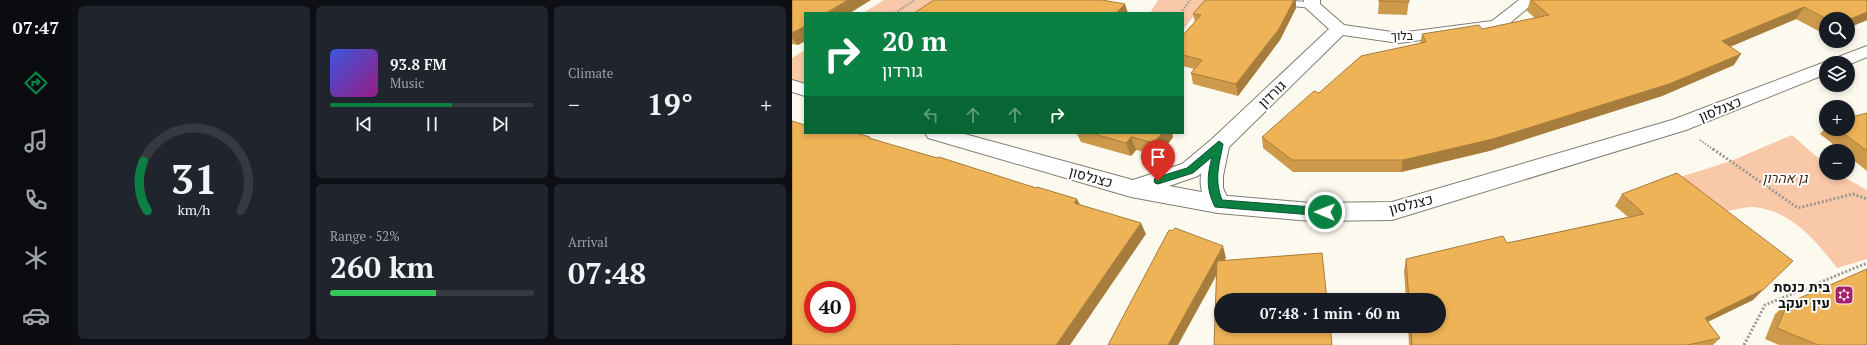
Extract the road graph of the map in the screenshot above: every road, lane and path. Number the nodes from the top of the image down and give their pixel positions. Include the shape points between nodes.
1 (915, 0) edge
2 (1190, 0) edge
3 (1262, 0) edge
4 (1529, 0) edge
5 (1312, 2) edge
6 (897, 12) edge
7 (1182, 12) edge
8 (1339, 29) junction
9 (1867, 50) edge
10 (1852, 56) edge
11 (1819, 70) edge
12 (792, 86) edge
13 (804, 90) edge
14 (1679, 125) junction
15 (939, 134) edge
16 (1219, 144) junction
17 (1131, 188) junction
18 (1867, 199) edge
19 (1218, 204) junction
20 (1867, 263) edge
21 (1744, 345) edge

1 - 6 path
2 - 7 path
3 - 5 lane
4 - 8 street, בלוך via 1497,25 1399,38
5 - 8 street
8 - 16 street, גורדון
9 - 10 street
11 - 14 street, כצנלסון
12 - 13 street
14 - 18 path via 1798,208 1853,194
14 - 19 street, כצנלסון via 1392,211 1311,212
15 - 17 street, כצנלסון
16 - 17 street, גורדון via 1190,170
16 - 19 street via 1212,176 1212,188
17 - 19 street, כצנלסון
20 - 21 path via 1765,305

